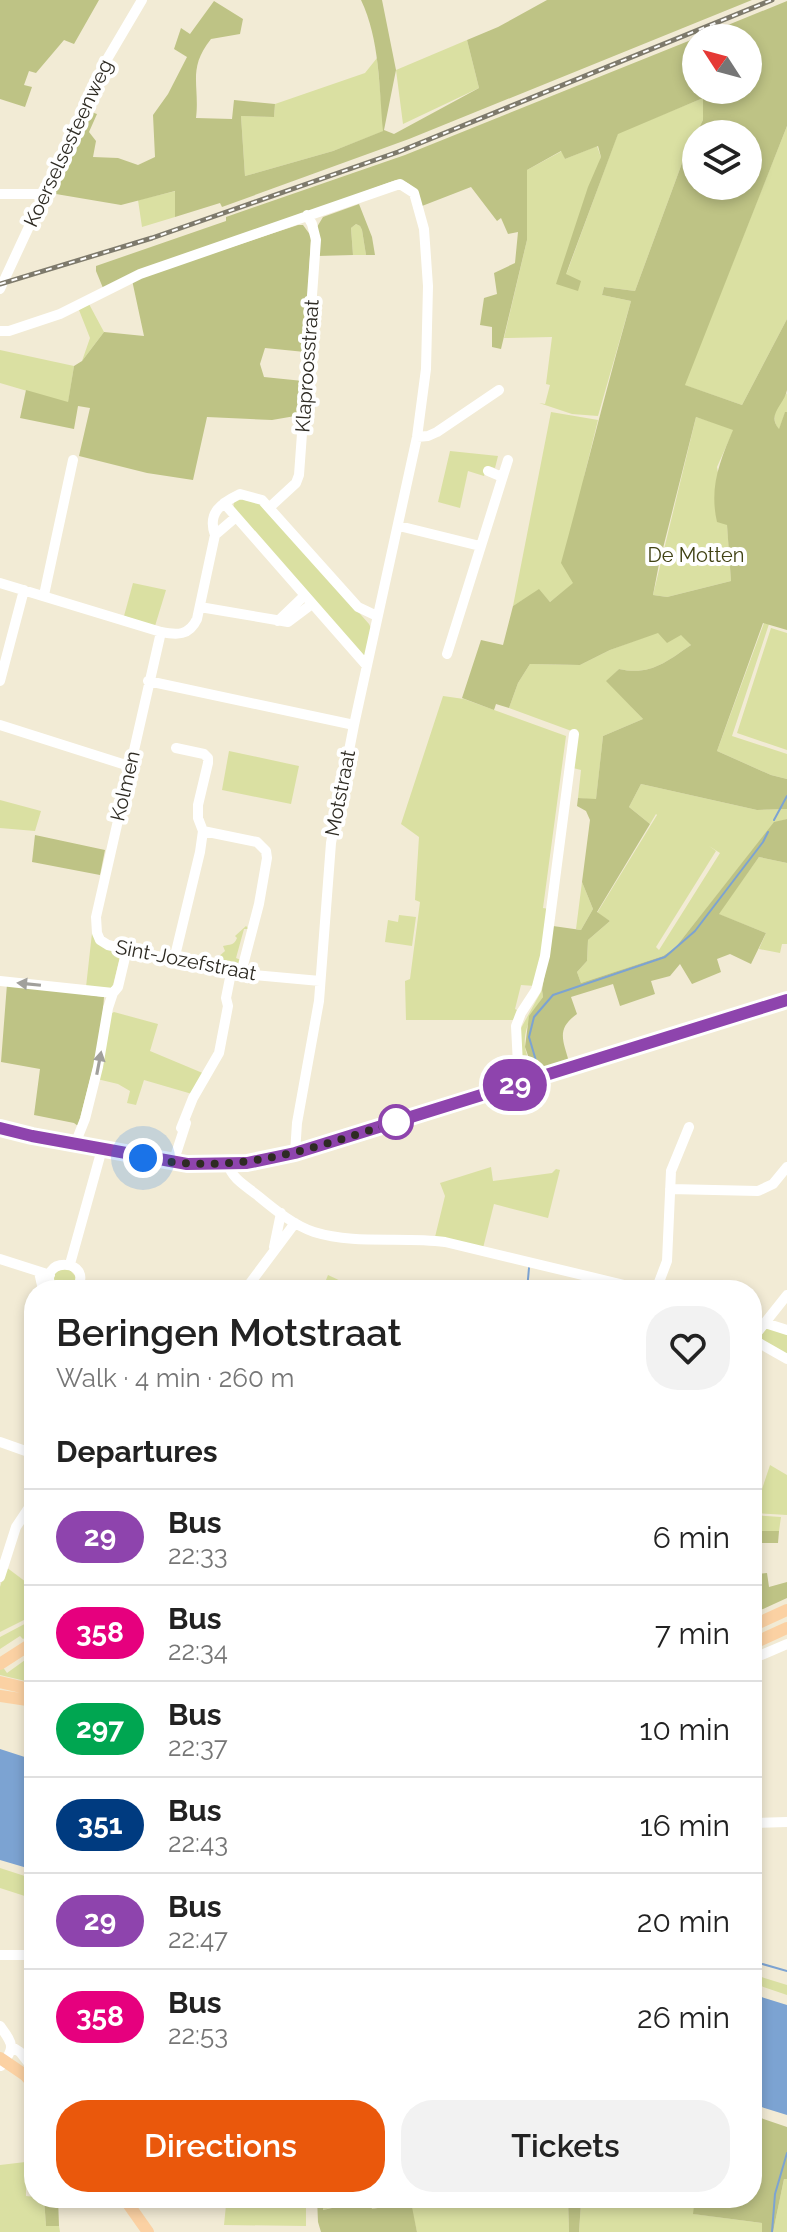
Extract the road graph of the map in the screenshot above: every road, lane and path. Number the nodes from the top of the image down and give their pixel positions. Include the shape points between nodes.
1 (142, 0) edge
2 (0, 194) edge
3 (45, 194) junction
4 (307, 215) junction
5 (0, 289) edge
6 (0, 331) edge
7 (499, 390) dead end
8 (417, 437) junction
9 (73, 460) dead end
10 (508, 460) dead end
11 (488, 471) dead end
12 (502, 477) junction
13 (224, 503) junction
14 (270, 507) junction
15 (236, 517) junction
16 (399, 526) junction
17 (215, 535) junction
18 (480, 546) junction
19 (0, 583) edge
20 (24, 590) junction
21 (44, 595) junction
22 (308, 600) junction
23 (200, 607) junction
24 (377, 616) junction
25 (161, 632) junction
26 (447, 654) dead end
27 (367, 666) junction
28 (0, 681) edge
29 (148, 681) junction
30 (0, 725) edge
31 (354, 725) junction
32 (574, 734) dead end
33 (176, 748) dead end
34 (129, 766) junction
35 (203, 831) junction
36 (100, 940) joint
37 (127, 949) junction
38 (174, 960) junction
39 (236, 973) junction
40 (0, 981) edge
41 (320, 981) junction
42 (113, 993) junction
43 (787, 1000) edge
44 (519, 1084) junction
45 (194, 1103) dead end
46 (689, 1127) dead end
47 (181, 1128) dead end
48 (0, 1130) edge
49 (75, 1144) junction
50 (102, 1149) junction
51 (295, 1153) junction
52 (173, 1163) junction
53 (228, 1164) junction
54 (787, 1167) edge
55 (670, 1189) junction
56 (281, 1213) junction
57 (295, 1223) junction
58 (273, 1250) junction
59 (0, 1259) edge
60 (70, 1264) junction
61 (44, 1274) junction
62 (44, 1280) edge
63 (47, 1280) edge
64 (82, 1280) edge
65 (252, 1280) edge
66 (603, 1280) edge
67 (660, 1280) edge
68 (787, 1295) edge
69 (765, 1323) junction
70 (762, 1327) edge
71 (787, 1330) edge
72 (762, 1345) edge
73 (787, 1359) edge
74 (0, 1442) edge
75 (24, 1450) edge
76 (24, 1515) edge
77 (0, 1577) edge
78 (787, 1610) edge
79 (762, 1621) edge
80 (787, 1628) edge
81 (762, 1639) edge
82 (787, 1644) edge
83 (24, 1649) edge
84 (762, 1655) edge
85 (0, 1664) edge
86 (0, 1682) edge
87 (24, 1688) edge
88 (1, 1697) edge
89 (24, 1700) edge
90 (24, 1706) edge
91 (787, 1822) edge
92 (762, 1823) edge
93 (0, 1955) edge
94 (24, 1955) edge
95 (0, 2026) edge
96 (12, 2047) junction
97 (24, 2057) edge
98 (2, 2063) edge
99 (24, 2080) edge
100 (131, 2208) edge
101 (148, 2232) edge

1 - 3 street, Koerselsesteenweg via 106,61
2 - 3 street
3 - 5 street, Koerselsesteenweg
4 - 6 street, Motstraat via 140,274 60,314
4 - 8 street, Motstraat via 400,184 414,193 424,229 428,286 426,369
4 - 14 street, Klaproosstraat via 316,240 299,475
7 - 8 street via 437,432
8 - 16 street, Motstraat
9 - 21 street
10 - 12 street
11 - 12 street
12 - 18 street
13 - 14 street via 240,494
13 - 15 street
13 - 17 street via 212,516
14 - 24 street via 358,607
15 - 17 street
15 - 22 street
16 - 18 street
16 - 24 street, Motstraat
17 - 23 street
18 - 26 street
19 - 20 street
20 - 21 street
20 - 28 street
21 - 25 street
22 - 23 street via 291,621
22 - 27 street
23 - 25 street via 186,632
24 - 27 street, Motstraat
25 - 29 street, Kolmen
27 - 31 street, Motstraat
29 - 31 street
29 - 34 street, Kolmen
30 - 34 street
31 - 41 street, Motstraat via 329,853
32 - 44 street via 543,966 516,1026
33 - 35 street via 208,758 198,805
34 - 36 street, Kolmen via 96,917
35 - 38 street
35 - 39 street via 257,842 267,854 259,904
36 - 37 street, Sint-Jozefstraat
37 - 38 street, Sint-Jozefstraat
37 - 42 street
38 - 39 street, Sint-Jozefstraat
39 - 41 street, Sint-Jozefstraat
39 - 47 street via 226,998 219,1053
42 -> 40 street
41 - 51 street, Motstraat
49 -> 42 street
43 - 44 street
44 - 51 street
45 - 52 street
46 - 55 street via 671,1171
48 - 49 street
49 - 50 street
50 - 52 street
50 - 60 street
51 - 53 street
52 - 53 street
53 - 56 street via 234,1178
54 - 55 street via 763,1190
55 - 67 street via 666,1265
56 - 57 street
56 - 58 street
57 - 58 street
57 - 66 street via 351,1238 445,1242
58 - 65 street
59 - 61 street
60 - 61 street
60 - 64 street
61 - 62 street
61 - 63 street
68 - 69 street
69 - 70 street
69 - 71 street
72 - 73 street
74 - 75 street
76 - 77 street
78 - 79 main road
80 - 81 main road
82 - 84 street
83 - 85 main road
86 - 87 main road
88 - 89 main road
88 - 90 main road
91 - 92 street
93 - 94 street
95 - 96 street
96 - 97 street
96 - 98 street
98 - 99 main road
100 - 101 main road

